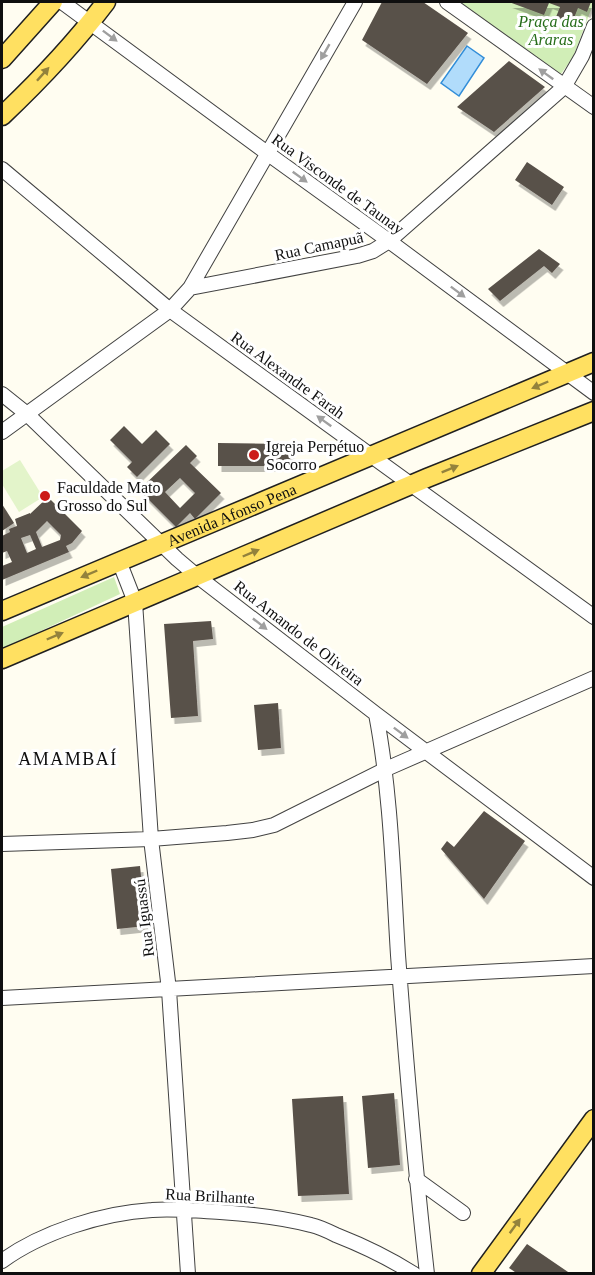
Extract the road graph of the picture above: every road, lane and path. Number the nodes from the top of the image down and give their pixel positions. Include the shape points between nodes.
1 (53, 2) edge
2 (62, 2) edge
3 (106, 2) edge
4 (355, 2) edge
5 (447, 2) edge
6 (91, 21) junction
7 (594, 26) edge
8 (2, 59) edge
9 (564, 87) junction
10 (594, 107) edge
11 (2, 116) edge
12 (267, 153) junction
13 (2, 169) edge
14 (389, 241) junction
15 (190, 288) junction
16 (170, 310) junction
17 (594, 362) edge
18 (567, 373) junction
19 (594, 393) edge
20 (2, 394) edge
21 (594, 411) edge
22 (27, 414) junction
23 (2, 432) edge
24 (371, 455) junction
25 (411, 486) junction
26 (163, 544) junction
27 (119, 561) junction
28 (197, 576) junction
29 (135, 602) junction
30 (2, 611) edge
31 (594, 617) edge
32 (2, 659) edge
33 (594, 678) edge
34 (376, 714) junction
35 (426, 751) junction
36 (386, 769) junction
37 (151, 839) junction
38 (2, 844) edge
39 (594, 878) edge
40 (594, 966) edge
41 (400, 977) junction
42 (168, 990) junction
43 (2, 998) edge
44 (594, 1119) edge
45 (416, 1179) junction
46 (184, 1210) junction
47 (463, 1213) dead end
48 (2, 1260) edge
49 (188, 1274) edge
50 (414, 1274) edge
51 (427, 1274) edge
52 (480, 1274) edge

1 - 8 main road
2 - 6 street, Rua Visconde de Taunay
3 - 6 main road
4 -> 12 street
9 -> 5 street
11 -> 6 main road
6 -> 12 street, Rua Visconde de Taunay
7 - 9 street, Rua Camapuã
9 - 10 street
9 - 14 street, Rua Camapuã
12 -> 14 street, Rua Visconde de Taunay
12 - 15 street
13 - 16 street, Rua Alexandre Farah
14 - 15 street, Rua Camapuã via 357,256
14 -> 18 street, Rua Visconde de Taunay
15 - 16 street
16 - 22 street
24 -> 16 street, Rua Alexandre Farah
17 - 18 main road, Avenida Afonso Pena
18 - 19 street, Rua Visconde de Taunay
18 -> 24 main road, Avenida Afonso Pena
20 - 22 street, Rua Amando de Oliveira
25 -> 21 main road
22 - 23 street
22 - 26 street, Rua Amando de Oliveira
24 - 25 street, Rua Alexandre Farah
24 - 26 main road, Avenida Afonso Pena
28 -> 25 main road
25 - 31 street, Rua Alexandre Farah
26 - 27 main road, Avenida Afonso Pena
26 - 28 street, Rua Amando de Oliveira
27 - 29 street, Rua Iguassú
27 -> 30 main road, Avenida Afonso Pena
28 - 29 main road
28 -> 34 street, Rua Amando de Oliveira
32 -> 29 main road
29 - 37 street, Rua Iguassú
33 - 35 street
34 -> 35 street, Rua Amando de Oliveira
34 - 36 street
35 - 36 street
35 - 39 street, Rua Amando de Oliveira
36 - 37 street via 274,825 227,834
36 - 41 street
37 - 38 street
37 - 42 street, Rua Iguassú
40 - 41 street
41 - 42 street
41 - 45 street
42 - 43 street
42 - 46 street, Rua Iguassú
52 -> 44 main road
45 - 47 street
45 - 51 street
46 - 48 street, Rua Brilhante via 152,1210 80,1224 46,1236
46 - 49 street, Rua Iguassú
46 - 50 street, Rua Brilhante via 269,1215 312,1225 388,1258

